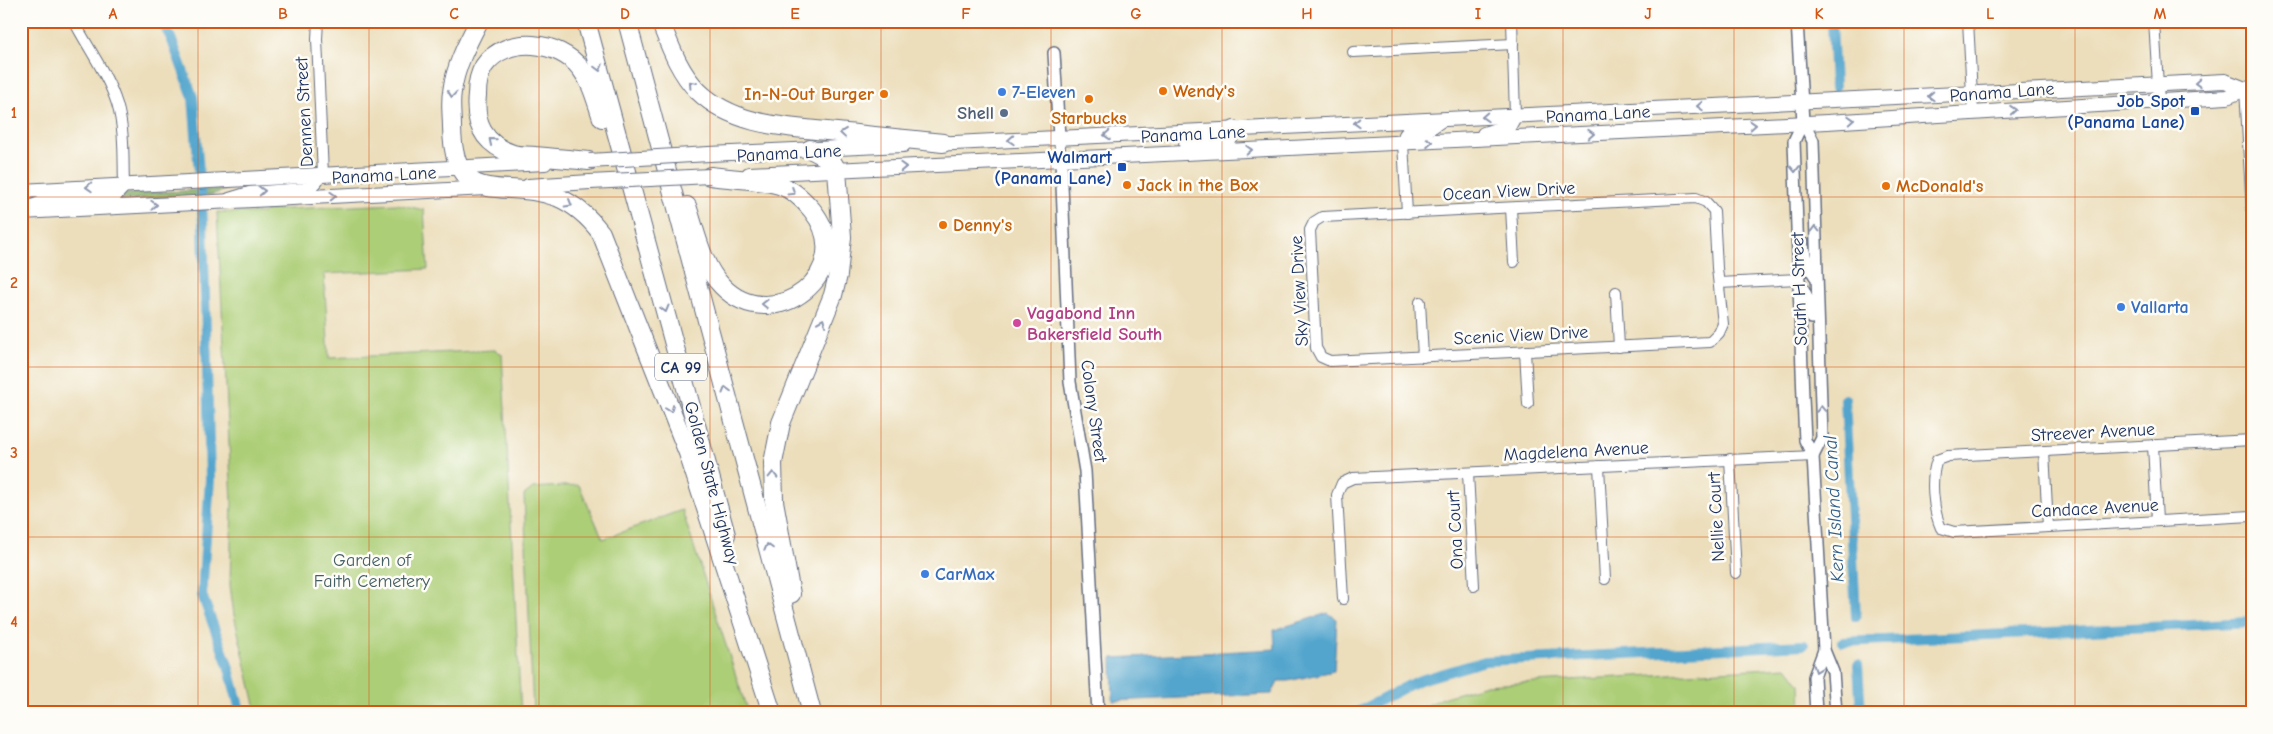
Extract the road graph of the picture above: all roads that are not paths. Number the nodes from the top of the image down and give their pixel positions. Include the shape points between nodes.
1 (74, 21) edge
2 (318, 21) edge
3 (478, 21) edge
4 (586, 21) edge
5 (627, 21) edge
6 (660, 21) edge
7 (1512, 21) edge
8 (1797, 21) edge
9 (1968, 21) edge
10 (2154, 21) edge
11 (1513, 44) junction
12 (634, 50) junction
13 (1353, 52) dead end
14 (1054, 54) dead end
15 (2158, 85) junction
16 (2249, 88) edge
17 (1972, 95) junction
18 (2159, 101) junction
19 (1801, 102) junction
20 (1973, 113) junction
21 (1515, 115) junction
22 (1441, 120) junction
23 (1802, 122) junction
24 (1234, 128) junction
25 (1059, 137) junction
26 (1474, 139) junction
27 (943, 143) junction
28 (1403, 143) junction
29 (810, 149) junction
30 (1150, 155) junction
31 (1060, 160) junction
32 (588, 161) junction
33 (459, 169) junction
34 (837, 170) junction
35 (2251, 171) edge
36 (323, 175) junction
37 (710, 176) junction
38 (124, 185) junction
39 (488, 188) junction
40 (21, 191) edge
41 (214, 202) junction
42 (1511, 208) junction
43 (21, 212) edge
44 (2252, 212) edge
45 (1407, 213) junction
46 (1796, 217) junction
47 (1314, 222) joint
48 (1514, 262) dead end
49 (1815, 276) junction
50 (1799, 279) junction
51 (658, 283) junction
52 (1719, 283) junction
53 (1616, 292) dead end
54 (1420, 302) dead end
55 (1619, 347) junction
56 (1525, 351) junction
57 (1321, 357) joint
58 (1423, 357) junction
59 (1820, 372) junction
60 (1528, 404) dead end
61 (2252, 440) edge
62 (2153, 445) junction
63 (2044, 451) junction
64 (1813, 456) junction
65 (1730, 459) junction
66 (1599, 466) junction
67 (1468, 472) junction
68 (2252, 516) edge
69 (2157, 521) junction
70 (2048, 527) junction
71 (1941, 528) joint
72 (1736, 573) dead end
73 (1605, 579) dead end
74 (1474, 586) dead end
75 (1343, 599) dead end
76 (1824, 650) junction
77 (773, 713) edge
78 (813, 713) edge
79 (1098, 713) edge
80 (1816, 713) edge
81 (1836, 713) edge

1 - 38 street via 117,104
2 - 36 street, Dennen Street
3 -> 33 highway via 465,47 451,93 452,148
4 -> 51 highway, Golden State Highway / CA 99
5 - 12 highway, CA 99
27 -> 6 highway via 770,125 728,112 712,102 687,78 670,48
7 - 11 street
8 - 19 street, South H Street
9 - 17 street
10 - 15 street
11 - 13 street
11 - 21 street
37 -> 12 highway via 778,185 805,202 820,220 826,239 822,271 807,290 776,304 753,304 732,295 714,278
78 -> 12 highway, CA 99
14 - 25 street, Colony Street
16 -> 15 main road, Panama Lane via 2225,81
15 - 17 main road, Panama Lane
15 - 18 street
16 - 18 main road, Panama Lane via 2227,97
16 - 35 street
17 -> 19 main road, Panama Lane
17 - 20 street
20 -> 18 main road, Panama Lane
19 -> 21 main road, Panama Lane
19 - 23 street, South H Street
23 -> 20 main road, Panama Lane
21 -> 22 main road, Panama Lane
21 - 26 main road via 1509,126 1488,131
22 -> 24 main road, Panama Lane
22 - 28 main road via 1428,129 1406,135
26 -> 23 main road, Panama Lane
23 -> 46 street, South H Street via 1794,142
49 -> 23 street, South H Street via 1813,141
24 -> 25 main road, Panama Lane
24 - 30 main road via 1226,141 1176,144
25 -> 27 main road, Panama Lane
25 - 31 street, Colony Street
28 -> 26 main road, Panama Lane
27 - 29 main road, Panama Lane
30 -> 28 main road, Panama Lane
28 - 45 street
29 - 32 main road, Panama Lane, bridge
29 - 34 highway via 831,160
30 - 31 main road, Panama Lane
34 -> 31 main road, Panama Lane
31 - 79 street, Colony Street via 1070,382 1085,471
32 - 33 main road, Panama Lane
32 -> 51 highway via 513,154 489,139 478,123 475,108 477,86 485,65 507,49 531,44 554,49 581,69 592,89
33 - 36 main road, Panama Lane
33 - 39 highway via 471,180
34 - 37 main road, Panama Lane
78 -> 34 highway via 774,501 773,463 782,423 838,275 842,237
35 - 44 street
36 - 38 main road, Panama Lane
41 -> 36 street, Dennen Street via 250,192 304,188 314,185
37 - 39 main road, Panama Lane, bridge
38 -> 40 main road, Panama Lane
38 - 43 main road via 114,196 105,199 48,201
41 -> 39 main road, Panama Lane
39 -> 77 highway via 556,197 582,211 601,233 688,453
43 -> 41 main road, Panama Lane
42 - 45 street, Ocean View Drive
42 - 48 street
42 - 52 street, Ocean View Drive via 1696,198 1706,202 1714,211
45 - 47 street, Ocean View Drive via 1322,217
46 - 49 street via 1807,263
46 - 50 street, South H Street
47 - 57 street, Sky View Drive via 1310,230 1316,348
49 - 59 street, South H Street
50 - 52 street
50 - 59 street via 1808,299
50 - 64 street, South H Street via 1805,440
51 -> 77 highway, Golden State Highway / CA 99
52 - 55 street, Scenic View Drive via 1723,324 1710,342
53 - 55 street
54 - 58 street
55 - 56 street, Scenic View Drive
56 - 58 street, Scenic View Drive
56 - 60 street
57 - 58 street, Scenic View Drive via 1330,361
64 -> 59 street, South H Street via 1822,438
61 - 62 street, Streever Avenue
62 - 63 street, Streever Avenue
62 - 69 street
63 - 70 street
63 - 71 street, Streever Avenue via 1948,456 1937,460 1934,469 1936,516
64 - 65 street, Magdelena Avenue
64 - 76 street, South H Street
65 - 66 street, Magdelena Avenue
65 - 72 street, Nellie Court
66 - 67 street, Magdelena Avenue
66 - 73 street
67 - 74 street, Ona Court
67 - 75 street, Magdelena Avenue via 1353,478 1342,483 1337,496
68 - 69 street, Candace Avenue
69 - 70 street, Candace Avenue
70 - 71 street, Candace Avenue via 1954,532
76 -> 80 street, South H Street via 1814,678
76 - 81 street, South H Street via 1833,672

